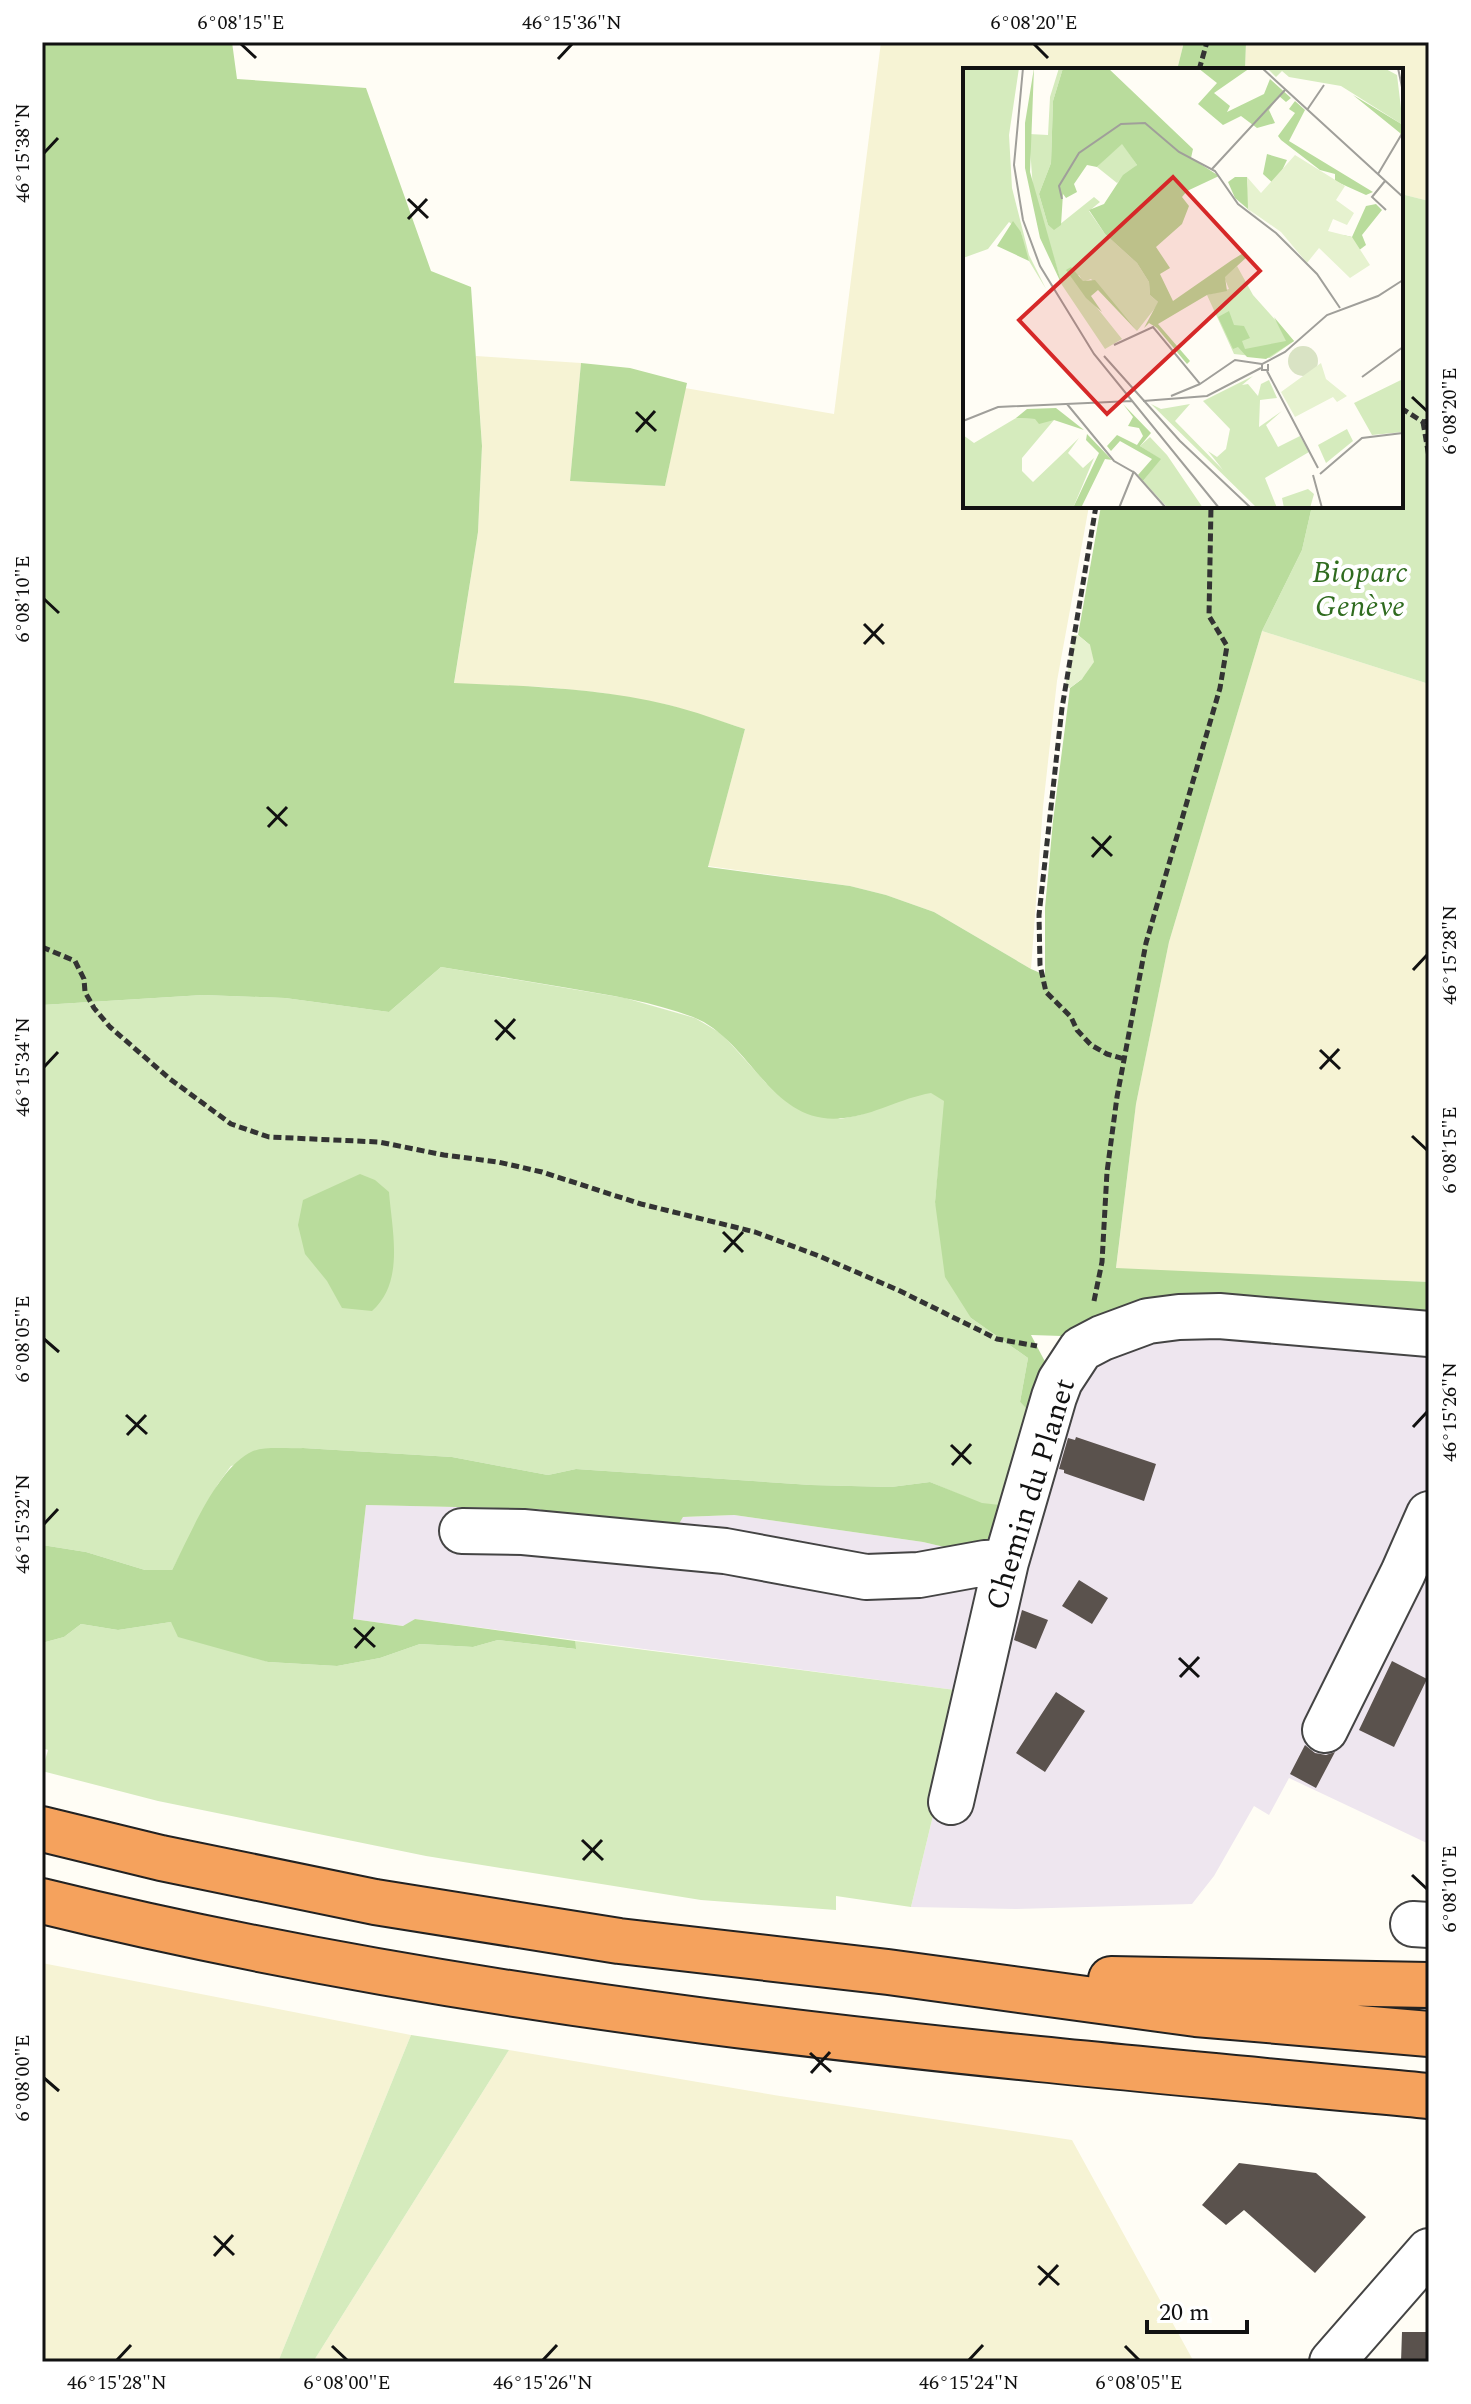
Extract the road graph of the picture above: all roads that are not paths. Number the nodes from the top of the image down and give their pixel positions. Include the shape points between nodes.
1 (1429, 1334) edge
2 (1429, 1514) edge
3 (462, 1531) dead end
4 (1006, 1562) junction
5 (1416, 1578) edge
6 (1325, 1730) dead end
7 (951, 1802) dead end
8 (42, 1829) edge
9 (42, 1901) edge
10 (888, 1972) junction
11 (1429, 1985) edge
12 (1429, 2034) edge
13 (1429, 2096) edge
14 (1429, 2251) edge
15 (1332, 2362) edge

1 - 4 street, Chemin du Planet via 1179,1317 1148,1321 1081,1349 1054,1397
2 - 5 street
3 - 4 street via 725,1551 866,1577
4 - 7 street, Chemin du Planet
5 - 6 street
8 - 10 highway via 375,1902 619,1941
9 - 13 highway via 325,1962 594,2007 849,2040
10 - 11 highway
10 - 12 highway via 1196,2014
14 - 15 street

